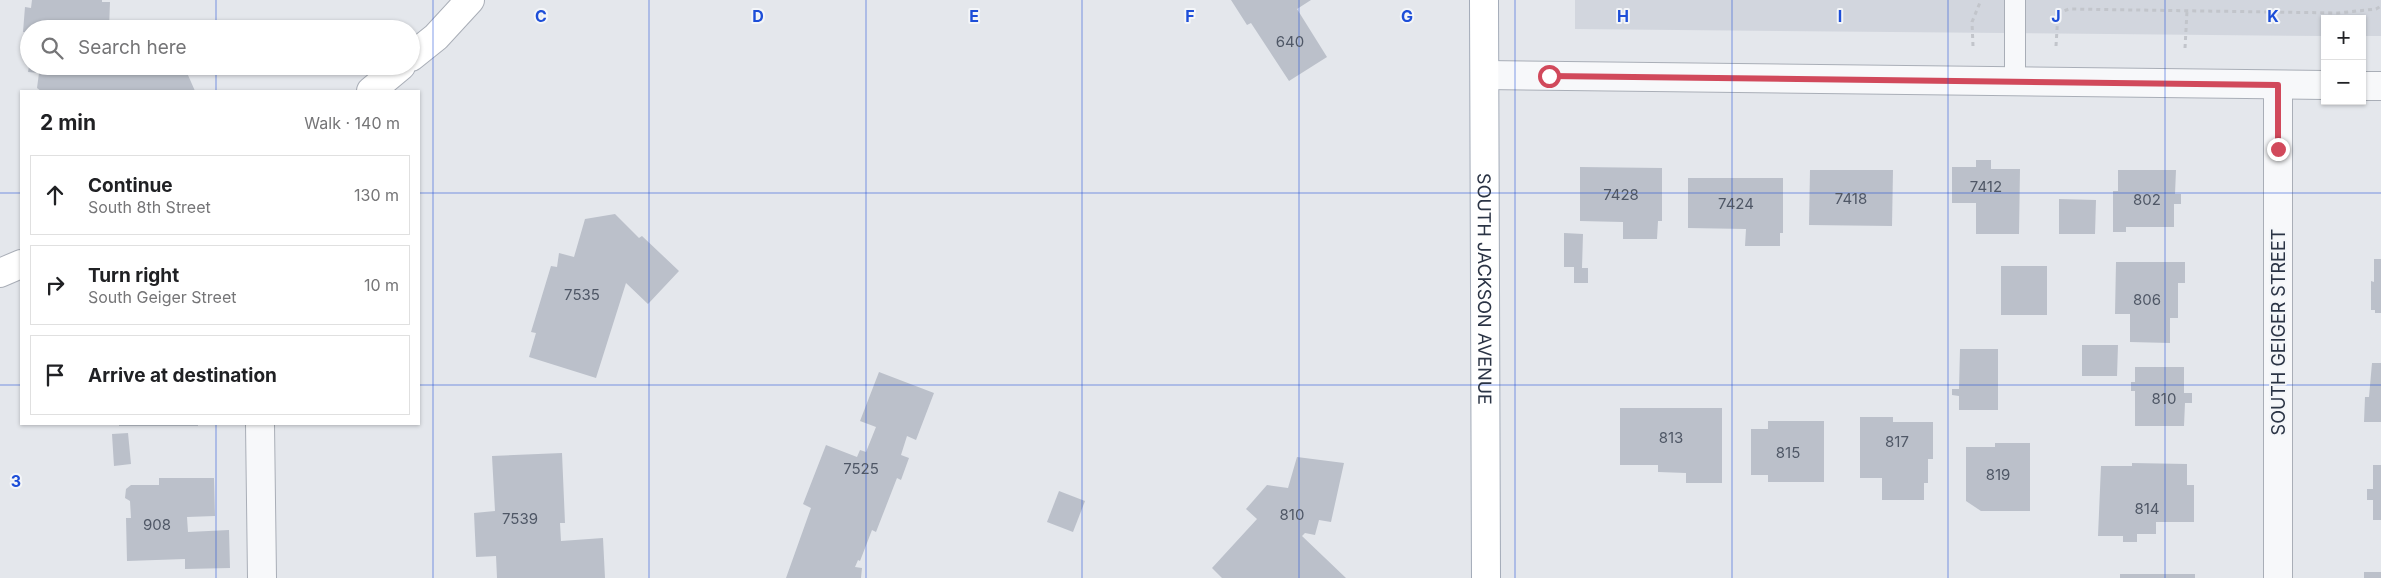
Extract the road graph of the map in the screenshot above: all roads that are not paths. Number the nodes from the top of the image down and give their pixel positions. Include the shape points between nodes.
1 (470, 0) edge
2 (1484, 0) edge
3 (2015, 0) edge
4 (420, 50) edge
5 (390, 75) edge
6 (1484, 75) junction
7 (2015, 81) junction
8 (2278, 85) junction
9 (2321, 86) edge
10 (2366, 86) edge
11 (2381, 86) edge
12 (372, 90) edge
13 (20, 264) edge
14 (0, 273) edge
15 (260, 425) edge
16 (262, 578) edge
17 (1486, 578) edge
18 (2278, 578) edge

1 - 4 main road
2 - 6 main road, SOUTH JACKSON AVENUE
3 - 7 lane
5 - 12 main road
6 - 7 street
6 - 17 main road, SOUTH JACKSON AVENUE
7 - 8 street
8 - 9 street
8 - 18 street, SOUTH GEIGER STREET
10 - 11 street
13 - 14 main road
15 - 16 street

